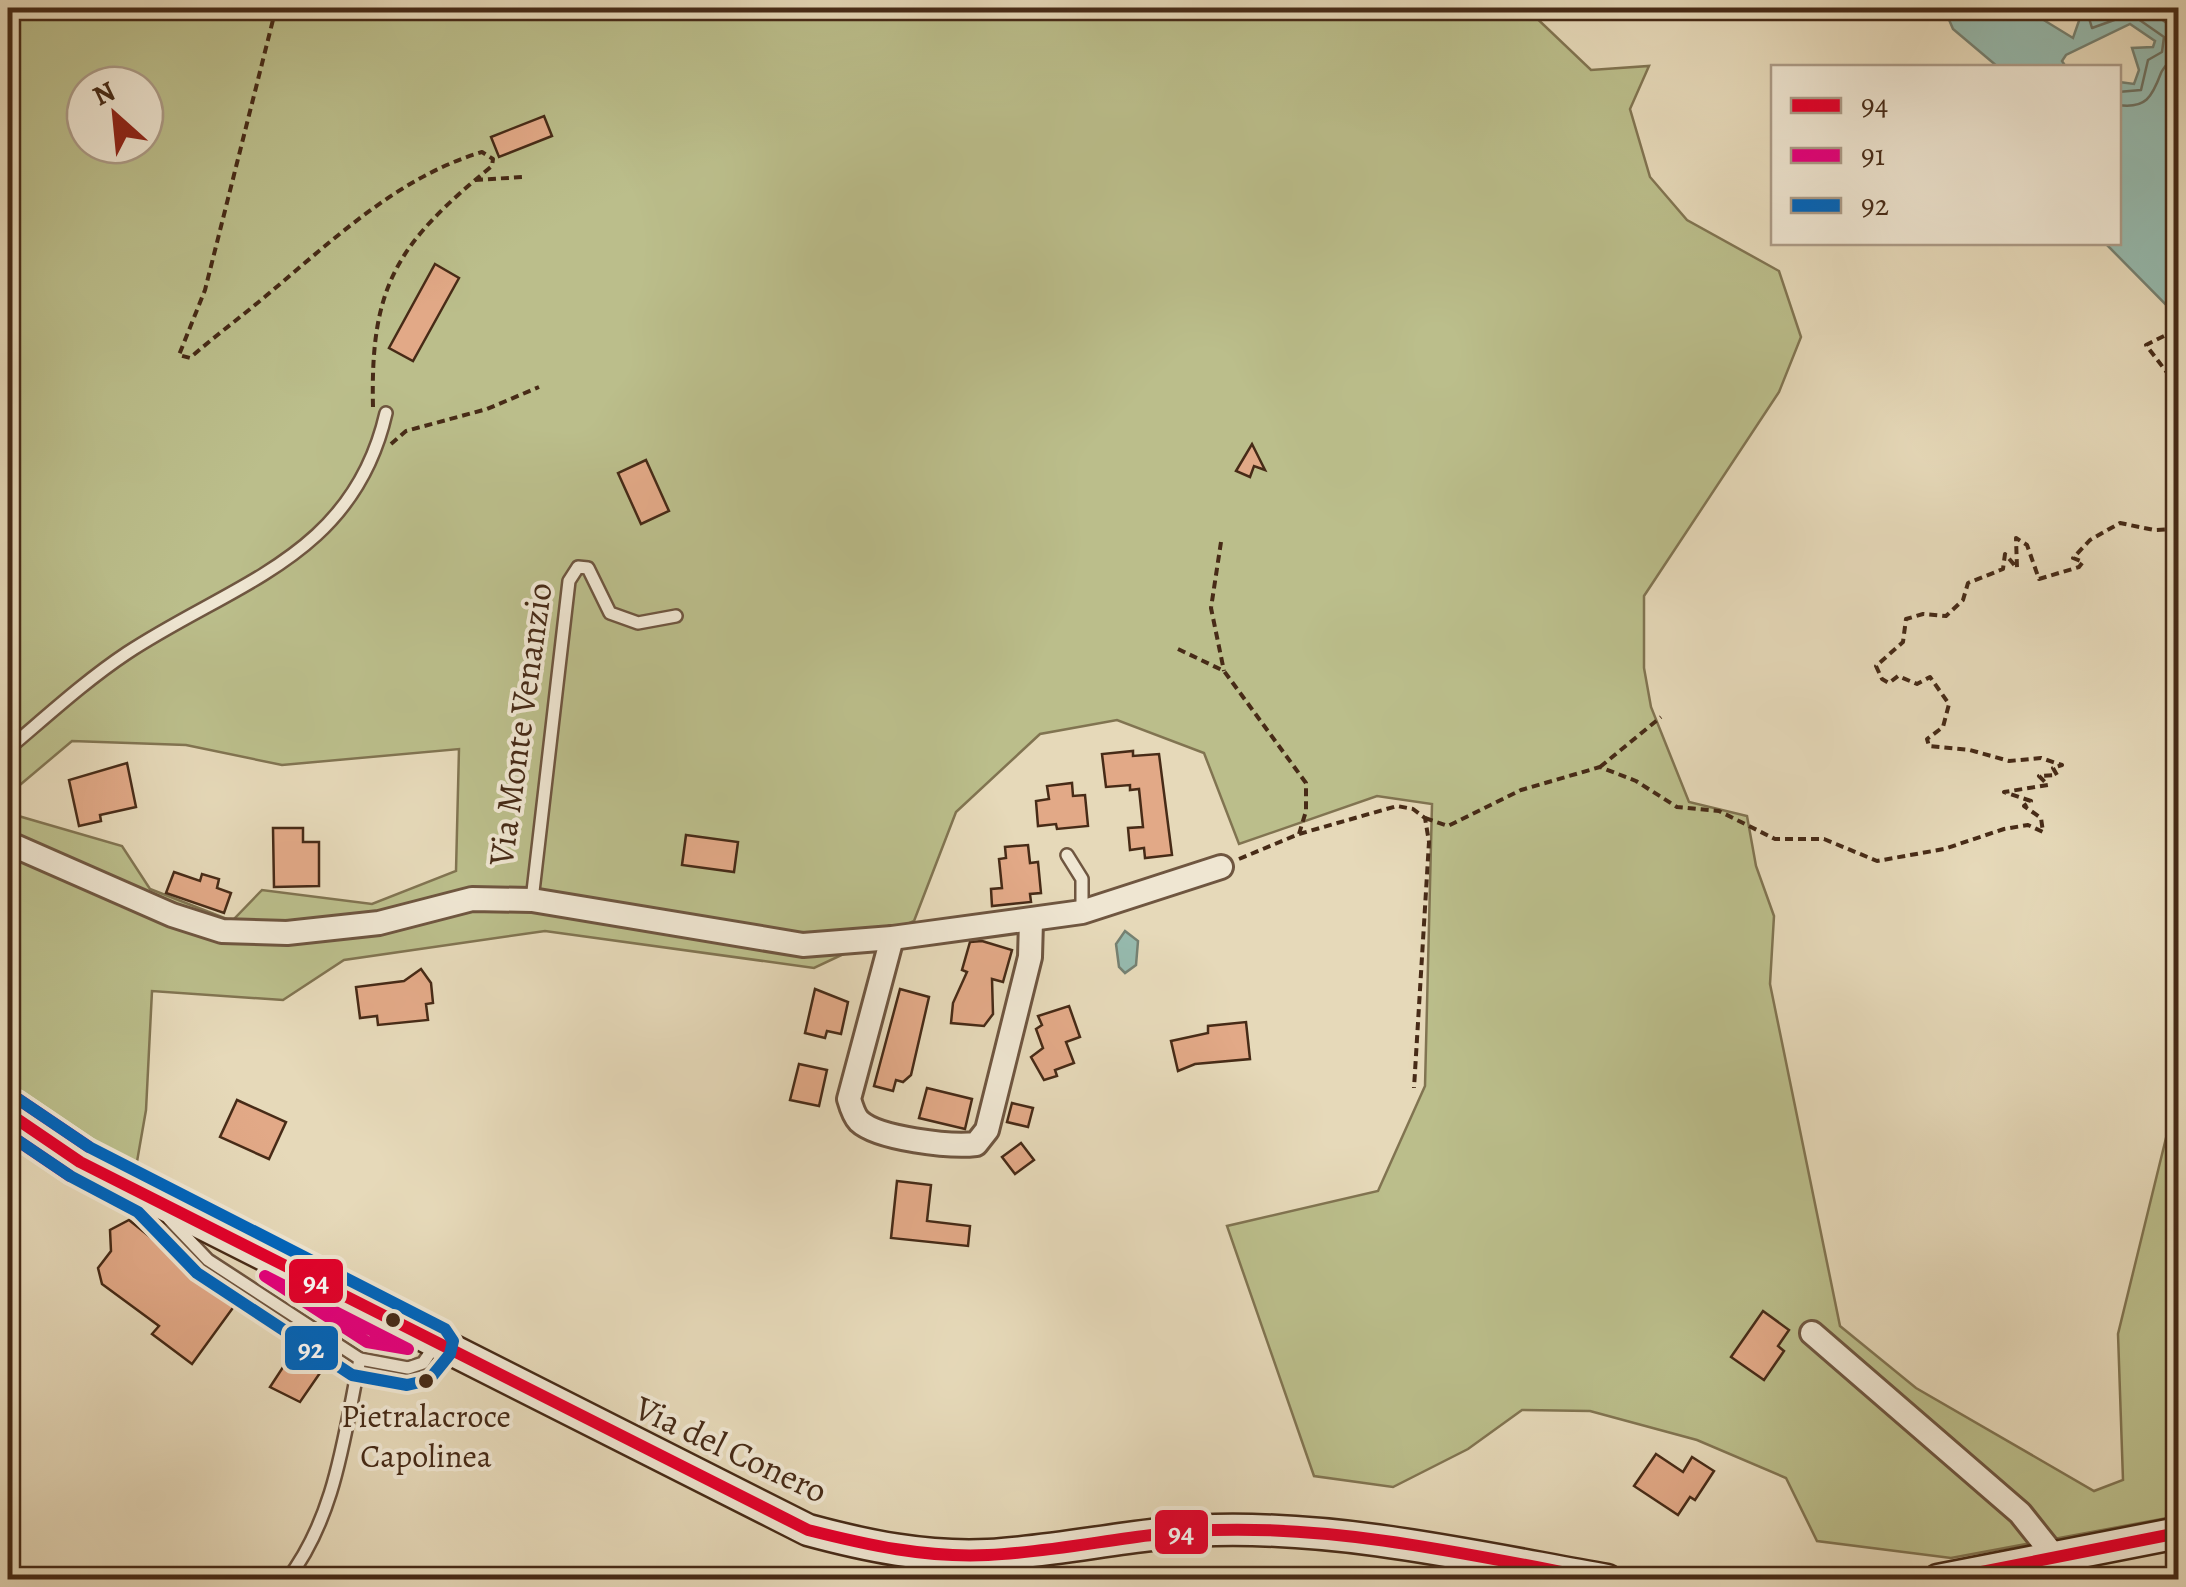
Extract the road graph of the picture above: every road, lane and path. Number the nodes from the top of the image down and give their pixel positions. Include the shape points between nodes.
1 (276, 8) edge
2 (523, 177) dead end
3 (475, 180) junction
4 (2164, 336) dead end
5 (2178, 386) edge
6 (540, 388) dead end
7 (380, 415) joint
8 (376, 456) junction
9 (2178, 529) edge
10 (1221, 542) dead end
11 (676, 616) dead end
12 (1178, 649) dead end
13 (1224, 671) junction
14 (1661, 717) dead end
15 (8, 749) edge
16 (1600, 767) junction
17 (1426, 818) junction
18 (1300, 834) junction
19 (8, 843) edge
20 (1067, 856) dead end
21 (1221, 867) joint
22 (532, 900) junction
23 (1082, 912) junction
24 (1031, 921) junction
25 (892, 938) junction
26 (1414, 1088) dead end
27 (8, 1113) edge
28 (149, 1198) junction
29 (1812, 1333) dead end
30 (436, 1344) junction
31 (360, 1359) junction
32 (2178, 1533) edge
33 (2055, 1557) junction
34 (287, 1580) edge
35 (1607, 1580) edge
36 (1938, 1580) edge

1 - 3 path via 182,359 406,186 444,163 482,152 492,166
2 - 3 path
3 - 7 path via 411,244 386,290 374,326
4 - 5 path via 2146,346
6 - 8 path via 406,431
7 - 8 lane
8 - 15 lane via 336,516 292,558 127,653
9 - 16 path via 2120,523 2090,540 2073,558 2083,562 2079,566 2039,579 2027,545 2016,538 2017,568 2005,554 2003,569 1968,583 1946,616 1906,619 1903,642 1876,666 1889,683 1898,676 1918,684 1930,676 1942,691 1949,704 1929,746 2062,765 2053,768 2057,775 2039,776 2048,785 2004,792 2032,801 2024,806 2040,818 2043,832 2028,824 1877,861 1814,837 1775,839 1720,811 1677,807
10 - 13 path via 1211,608
11 - 22 lane, Via Monte Venanzio via 638,623 610,612 588,568 578,567 569,581
12 - 13 path
13 - 18 path via 1306,783
14 - 16 path
16 - 17 path via 1521,790 1448,826
17 - 18 path via 1397,806
17 - 26 path via 1430,842
18 - 21 path
19 - 22 street, Via Monte Venanzio via 222,931 288,933 379,922 472,899
20 - 23 lane via 1082,879
21 - 23 street, Via Monte Venanzio
22 - 25 street, Via Monte Venanzio via 802,944
23 - 24 street, Via Monte Venanzio
24 - 25 street, Via Monte Venanzio
24 - 25 street via 1030,956 987,1130 976,1144 889,1133 857,1119 849,1099
27 - 28 main road, Via del Conero
28 - 30 main road, Via del Conero
28 - 31 lane, Via del Conero via 208,1260
29 - 33 street via 2020,1513
30 - 31 lane, Via del Conero via 423,1362 408,1368
30 - 35 main road, Via del Conero via 754,1507 866,1546 987,1555 1211,1530 1268,1531 1420,1547
31 - 34 lane via 328,1507
32 - 33 main road
33 - 36 main road

